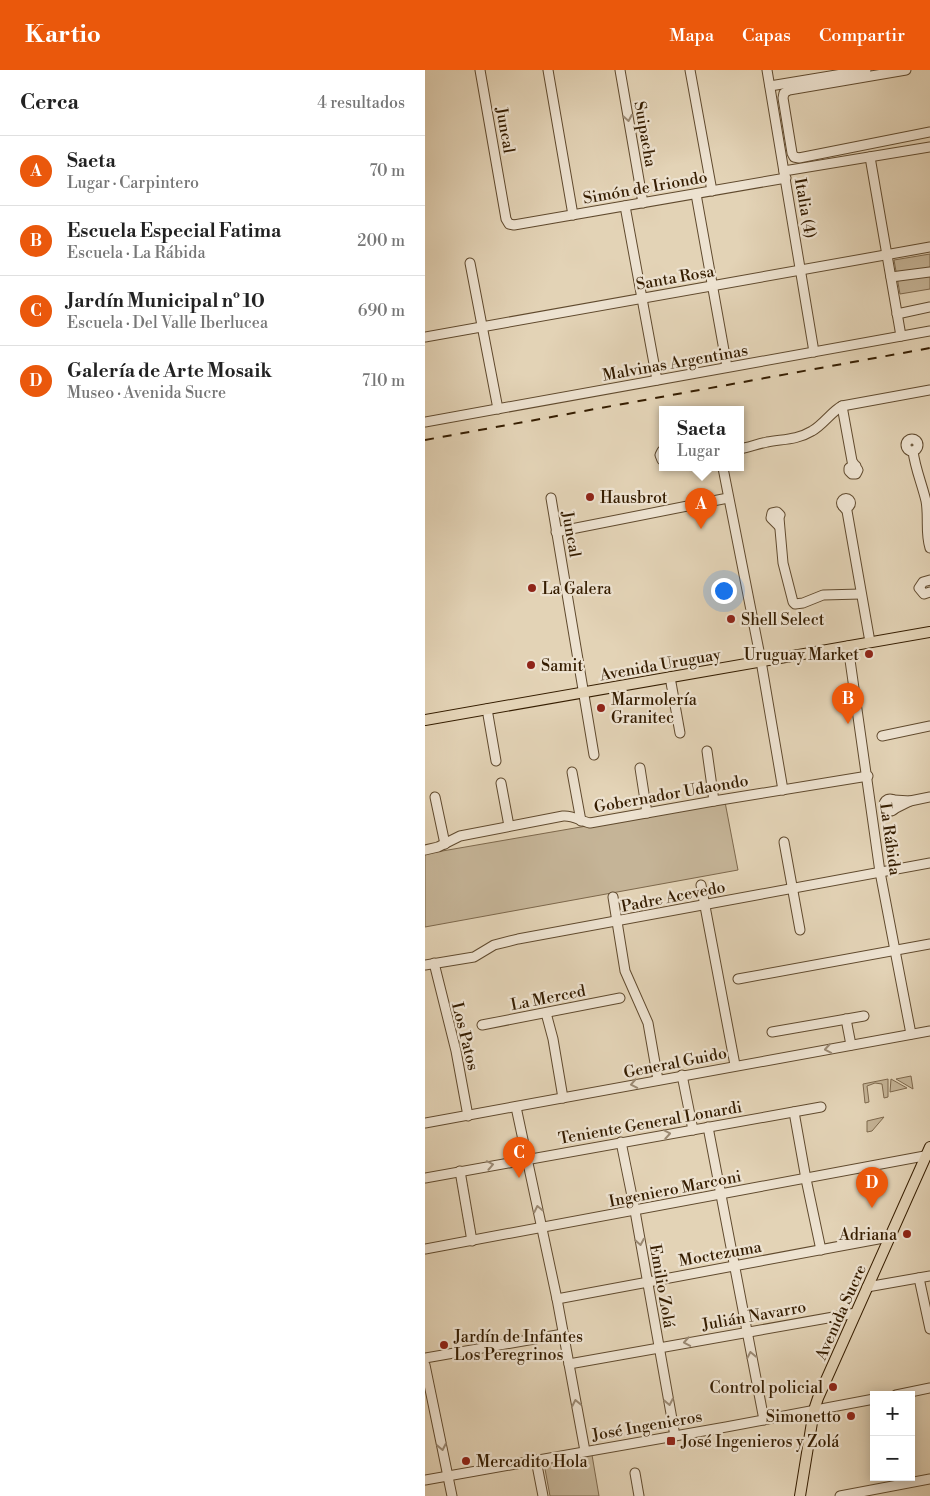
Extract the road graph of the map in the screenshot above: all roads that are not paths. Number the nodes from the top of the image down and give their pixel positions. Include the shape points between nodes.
1 (480, 70) edge
2 (548, 70) edge
3 (620, 70) edge
4 (690, 70) edge
5 (767, 70) edge
6 (866, 70) edge
7 (906, 70) edge
8 (819, 74) edge
9 (770, 86) junction
10 (930, 132) edge
11 (930, 147) edge
12 (870, 157) junction
13 (785, 175) junction
14 (712, 191) junction
15 (696, 194) junction
16 (643, 203) junction
17 (625, 206) junction
18 (573, 215) junction
19 (509, 224) joint
20 (930, 247) edge
21 (887, 254) junction
22 (470, 262) dead end
23 (801, 270) junction
24 (930, 272) edge
25 (891, 277) junction
26 (712, 285) junction
27 (642, 298) junction
28 (930, 307) edge
29 (897, 314) junction
30 (481, 326) junction
31 (930, 331) edge
32 (901, 336) junction
33 (425, 337) edge
34 (814, 352) junction
35 (727, 367) junction
36 (657, 380) junction
37 (930, 390) edge
38 (842, 406) junction
39 (497, 409) junction
40 (845, 419) junction
41 (425, 422) edge
42 (824, 423) junction
43 (744, 448) edge
44 (913, 451) dead end
45 (853, 464) dead end
46 (724, 471) edge
47 (551, 498) dead end
48 (728, 498) junction
49 (846, 508) dead end
50 (777, 521) dead end
51 (556, 532) junction
52 (930, 548) edge
53 (930, 580) edge
54 (930, 592) edge
55 (861, 594) junction
56 (930, 632) edge
57 (870, 642) junction
58 (848, 646) junction
59 (761, 661) junction
60 (670, 677) junction
61 (584, 692) junction
62 (487, 709) junction
63 (425, 720) edge
64 (930, 726) edge
65 (680, 733) dead end
66 (882, 736) dead end
67 (707, 751) dead end
68 (594, 755) dead end
69 (497, 761) dead end
70 (640, 768) dead end
71 (572, 772) dead end
72 (868, 776) junction
73 (501, 783) dead end
74 (783, 790) junction
75 (435, 797) dead end
76 (930, 798) edge
77 (714, 800) junction
78 (895, 804) dead end
79 (647, 813) junction
80 (581, 821) junction
81 (509, 826) junction
82 (784, 842) dead end
83 (445, 844) junction
84 (425, 850) edge
85 (930, 863) edge
86 (880, 872) junction
87 (701, 885) dead end
88 (792, 889) junction
89 (613, 897) dead end
90 (704, 905) junction
91 (616, 922) junction
92 (800, 930) dead end
93 (930, 944) edge
94 (895, 951) junction
95 (429, 964) edge
96 (738, 979) dead end
97 (620, 998) dead end
98 (546, 1013) junction
99 (864, 1016) dead end
100 (846, 1019) junction
101 (482, 1025) dead end
102 (930, 1031) edge
103 (772, 1032) dead end
104 (911, 1034) junction
105 (851, 1045) junction
106 (735, 1065) junction
107 (683, 1075) junction
108 (658, 1080) junction
109 (563, 1098) junction
110 (516, 1107) junction
111 (821, 1107) dead end
112 (794, 1112) junction
113 (468, 1116) junction
114 (425, 1123) edge
115 (708, 1127) junction
116 (693, 1130) junction
117 (621, 1142) junction
118 (929, 1153) edge
119 (527, 1158) junction
120 (460, 1171) junction
121 (425, 1178) edge
122 (805, 1179) junction
123 (721, 1194) junction
124 (635, 1210) junction
125 (542, 1228) junction
126 (889, 1237) junction
127 (472, 1241) junction
128 (425, 1250) edge
129 (821, 1250) junction
130 (734, 1265) junction
131 (930, 1276) edge
132 (919, 1278) junction
133 (647, 1282) junction
134 (867, 1287) junction
135 (557, 1299) junction
136 (856, 1313) junction
137 (930, 1329) edge
138 (747, 1331) junction
139 (563, 1334) junction
140 (659, 1347) junction
141 (425, 1358) edge
142 (569, 1364) junction
143 (425, 1365) edge
144 (930, 1388) edge
145 (915, 1391) edge
146 (870, 1400) edge
147 (814, 1410) junction
148 (764, 1420) junction
149 (675, 1436) junction
150 (585, 1451) junction
151 (536, 1460) junction
152 (635, 1472) dead end
153 (447, 1476) junction
154 (930, 1479) edge
155 (425, 1480) edge
156 (452, 1496) edge
157 (543, 1496) edge
158 (639, 1496) edge
159 (800, 1496) edge
160 (840, 1496) edge

1 - 19 street, Juncal
2 - 18 street
3 -> 16 street, Suipacha
4 - 14 street
5 - 9 street, Italia (4)
6 - 8 street
7 - 10 street via 784,93 792,152 799,158
8 - 9 street
9 - 13 street, Italia (4)
11 - 12 street, Simón de Iriondo
12 - 13 street, Simón de Iriondo
12 - 21 street
13 - 14 street, Simón de Iriondo
13 - 23 street, Italia (4)
14 - 15 street, Simón de Iriondo
15 - 16 street, Simón de Iriondo
15 - 26 street
16 - 17 street, Simón de Iriondo
17 - 18 street, Simón de Iriondo
17 - 27 street
18 - 19 street, Simón de Iriondo
20 - 21 street, Santa Rosa
21 - 23 street, Santa Rosa
21 - 25 street
22 - 30 street
23 - 26 street, Santa Rosa
23 - 34 street, Italia (4)
24 - 25 street
25 - 29 street
26 - 27 street, Santa Rosa
26 - 35 street
27 - 30 street, Santa Rosa
27 - 36 street
28 - 29 street
29 - 32 street
30 - 33 street, Santa Rosa
30 - 39 street
31 - 32 street, Malvinas Argentinas
32 - 34 street, Malvinas Argentinas
34 - 35 street, Malvinas Argentinas
35 - 36 street, Malvinas Argentinas
36 - 39 street, Malvinas Argentinas
37 - 38 street
38 - 40 street
38 - 42 street
39 - 41 street, Malvinas Argentinas
40 - 42 street
40 - 45 street
42 - 43 street via 797,438
44 - 52 street via 925,500
46 - 48 street
47 - 51 street, Juncal
48 - 51 street
48 - 59 street
49 - 55 street
50 - 55 street via 793,602 799,604 823,595
51 - 61 street, Juncal
53 - 54 street via 919,588 921,593
55 - 57 street
56 - 57 main road, Avenida Uruguay
57 - 58 main road, Avenida Uruguay
58 - 59 main road, Avenida Uruguay
58 - 72 street, La Rábida
59 - 60 main road, Avenida Uruguay
59 - 74 street
60 - 61 main road, Avenida Uruguay
60 - 65 street
61 - 62 main road, Avenida Uruguay
61 - 68 street
62 - 63 main road, Avenida Uruguay
62 - 69 street
64 - 66 street
67 - 77 street
70 - 79 street
71 - 80 street
72 - 74 street, Gobernador Udaondo
72 - 86 street, La Rábida
73 - 81 street
74 - 77 street, Gobernador Udaondo
75 - 83 street
76 - 78 street
77 - 79 street, Gobernador Udaondo
79 - 80 street, Gobernador Udaondo via 589,823
80 - 81 street, Gobernador Udaondo via 570,815
81 - 83 street, Gobernador Udaondo via 460,836
82 - 88 street
83 - 84 street, Gobernador Udaondo
85 - 86 street, Padre Acevedo
86 - 88 street, Padre Acevedo
86 - 94 street, La Rábida
87 - 90 street
88 - 90 street, Padre Acevedo
88 - 92 street
89 - 91 street
90 - 91 street, Padre Acevedo
90 - 106 street
91 - 95 street, Padre Acevedo via 505,942 474,957
91 - 108 street via 625,971 648,1023
93 - 94 street
94 - 96 street
94 - 104 street, La Rábida
95 - 113 street, Los Patos via 456,1052
97 - 98 street, La Merced
98 - 101 street, La Merced
98 - 109 street
99 - 100 street
100 - 103 street
100 - 105 street
102 - 104 street, General Guido
104 - 105 street, General Guido
105 -> 106 street, General Guido
106 - 107 street, General Guido
107 - 108 street, General Guido
107 - 116 street
108 -> 109 street, General Guido
109 - 110 street, General Guido
110 - 113 street, General Guido
110 - 119 street
111 - 112 street, Teniente General Lonardi
112 - 115 street, Teniente General Lonardi
112 - 122 street
113 - 114 street, General Guido
115 - 116 street, Teniente General Lonardi
115 - 123 street
117 -> 116 street, Teniente General Lonardi
117 - 119 street, Teniente General Lonardi
117 - 124 street, Emilio Zolá
118 - 122 street, Ingeniero Marconi
118 - 126 main road, Avenida Sucre
120 -> 119 street, Teniente General Lonardi
125 -> 119 street
120 - 121 street, Teniente General Lonardi
120 - 127 street
122 - 123 street, Ingeniero Marconi
122 - 129 street
123 - 124 street, Ingeniero Marconi
123 - 130 street
124 - 125 street, Ingeniero Marconi
124 -> 133 street, Emilio Zolá
125 - 127 street, Ingeniero Marconi
125 - 135 street
126 - 129 street, Moctezuma
126 - 134 main road, Avenida Sucre
127 - 128 street, Ingeniero Marconi
129 - 130 street, Moctezuma
130 - 133 street, Moctezuma
130 - 138 street
131 - 132 street
132 - 134 street
132 - 137 street
133 - 135 street, Moctezuma
133 - 140 street, Emilio Zolá
134 - 136 main road, Avenida Sucre
135 - 139 street
136 - 138 street, Julián Navarro
136 - 147 main road, Avenida Sucre
138 -> 140 street, Julián Navarro
148 -> 138 street
139 - 141 street
139 - 142 street
140 - 142 street, Julián Navarro
140 -> 149 street, Emilio Zolá
150 -> 142 street
143 -> 153 street
144 - 145 street
146 - 147 street, José Ingenieros
147 - 148 street, José Ingenieros
147 - 159 main road, Avenida Sucre
148 - 149 street, José Ingenieros
149 - 150 street, José Ingenieros
150 - 151 street, José Ingenieros
151 - 153 street, José Ingenieros
151 - 157 street
152 - 158 street
153 - 155 street, José Ingenieros
153 - 156 street
154 - 160 street

